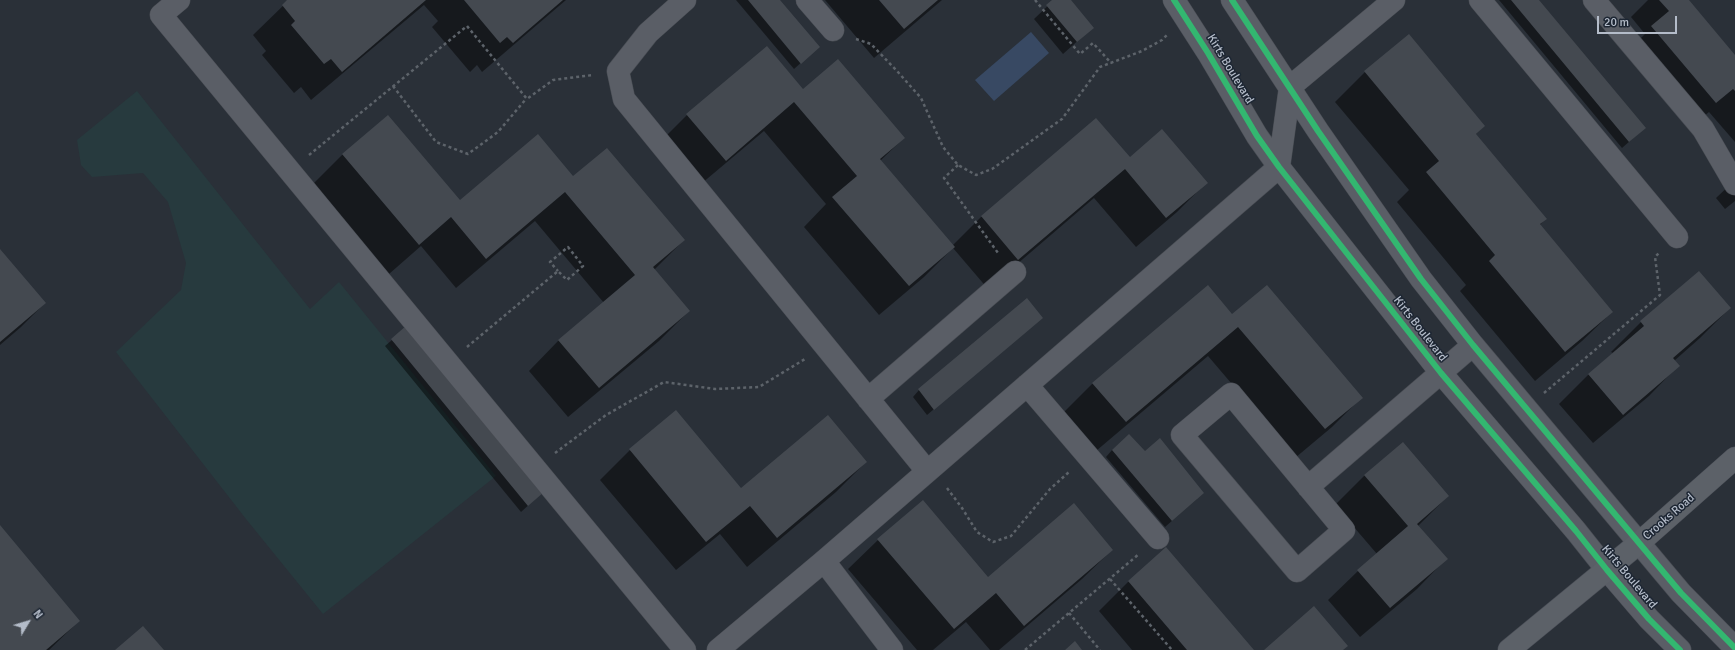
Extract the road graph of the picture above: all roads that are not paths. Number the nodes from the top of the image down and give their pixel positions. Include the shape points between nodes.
1 (179, 0) edge
2 (685, 0) edge
3 (807, 0) edge
4 (1174, 0) edge
5 (1232, 0) edge
6 (1394, 0) edge
7 (1480, 0) edge
8 (1594, 0) edge
9 (833, 30) road end
10 (1290, 87) junction
11 (1279, 167) junction
12 (1735, 184) edge
13 (1677, 237) road end
14 (1015, 272) road end
15 (1473, 345) junction
16 (1441, 373) junction
17 (1027, 385) junction
18 (868, 399) junction
19 (1735, 458) edge
20 (929, 470) junction
21 (1308, 487) junction
22 (1158, 538) road end
23 (1639, 543) junction
24 (824, 561) junction
25 (1607, 570) junction
26 (1735, 648) edge
27 (685, 650) edge
28 (718, 650) edge
29 (892, 650) edge
30 (1509, 650) edge
31 (1680, 650) edge

1 - 27 street via 161,15
2 - 18 street via 648,33 618,72 624,99
3 - 9 street
4 - 11 street, Kirts Boulevard via 1257,136
5 - 10 street
6 - 10 street
7 - 13 street
8 - 12 street via 1703,129
10 - 11 street
10 - 15 street via 1421,279
11 - 16 street, Kirts Boulevard
11 - 17 street
14 - 18 street
15 - 16 street
15 - 23 street
16 - 21 street
16 - 25 street, Kirts Boulevard
17 - 20 street
17 - 22 street
18 - 20 street
19 - 23 main road, Crooks Road
20 - 24 street
21 - 21 street via 1344,530 1297,570 1182,435 1231,394
23 - 25 main road, Crooks Road
23 - 26 street via 1681,593
24 - 28 street
24 - 29 street
25 - 30 main road, Crooks Road
25 - 31 street, Kirts Boulevard via 1649,619

